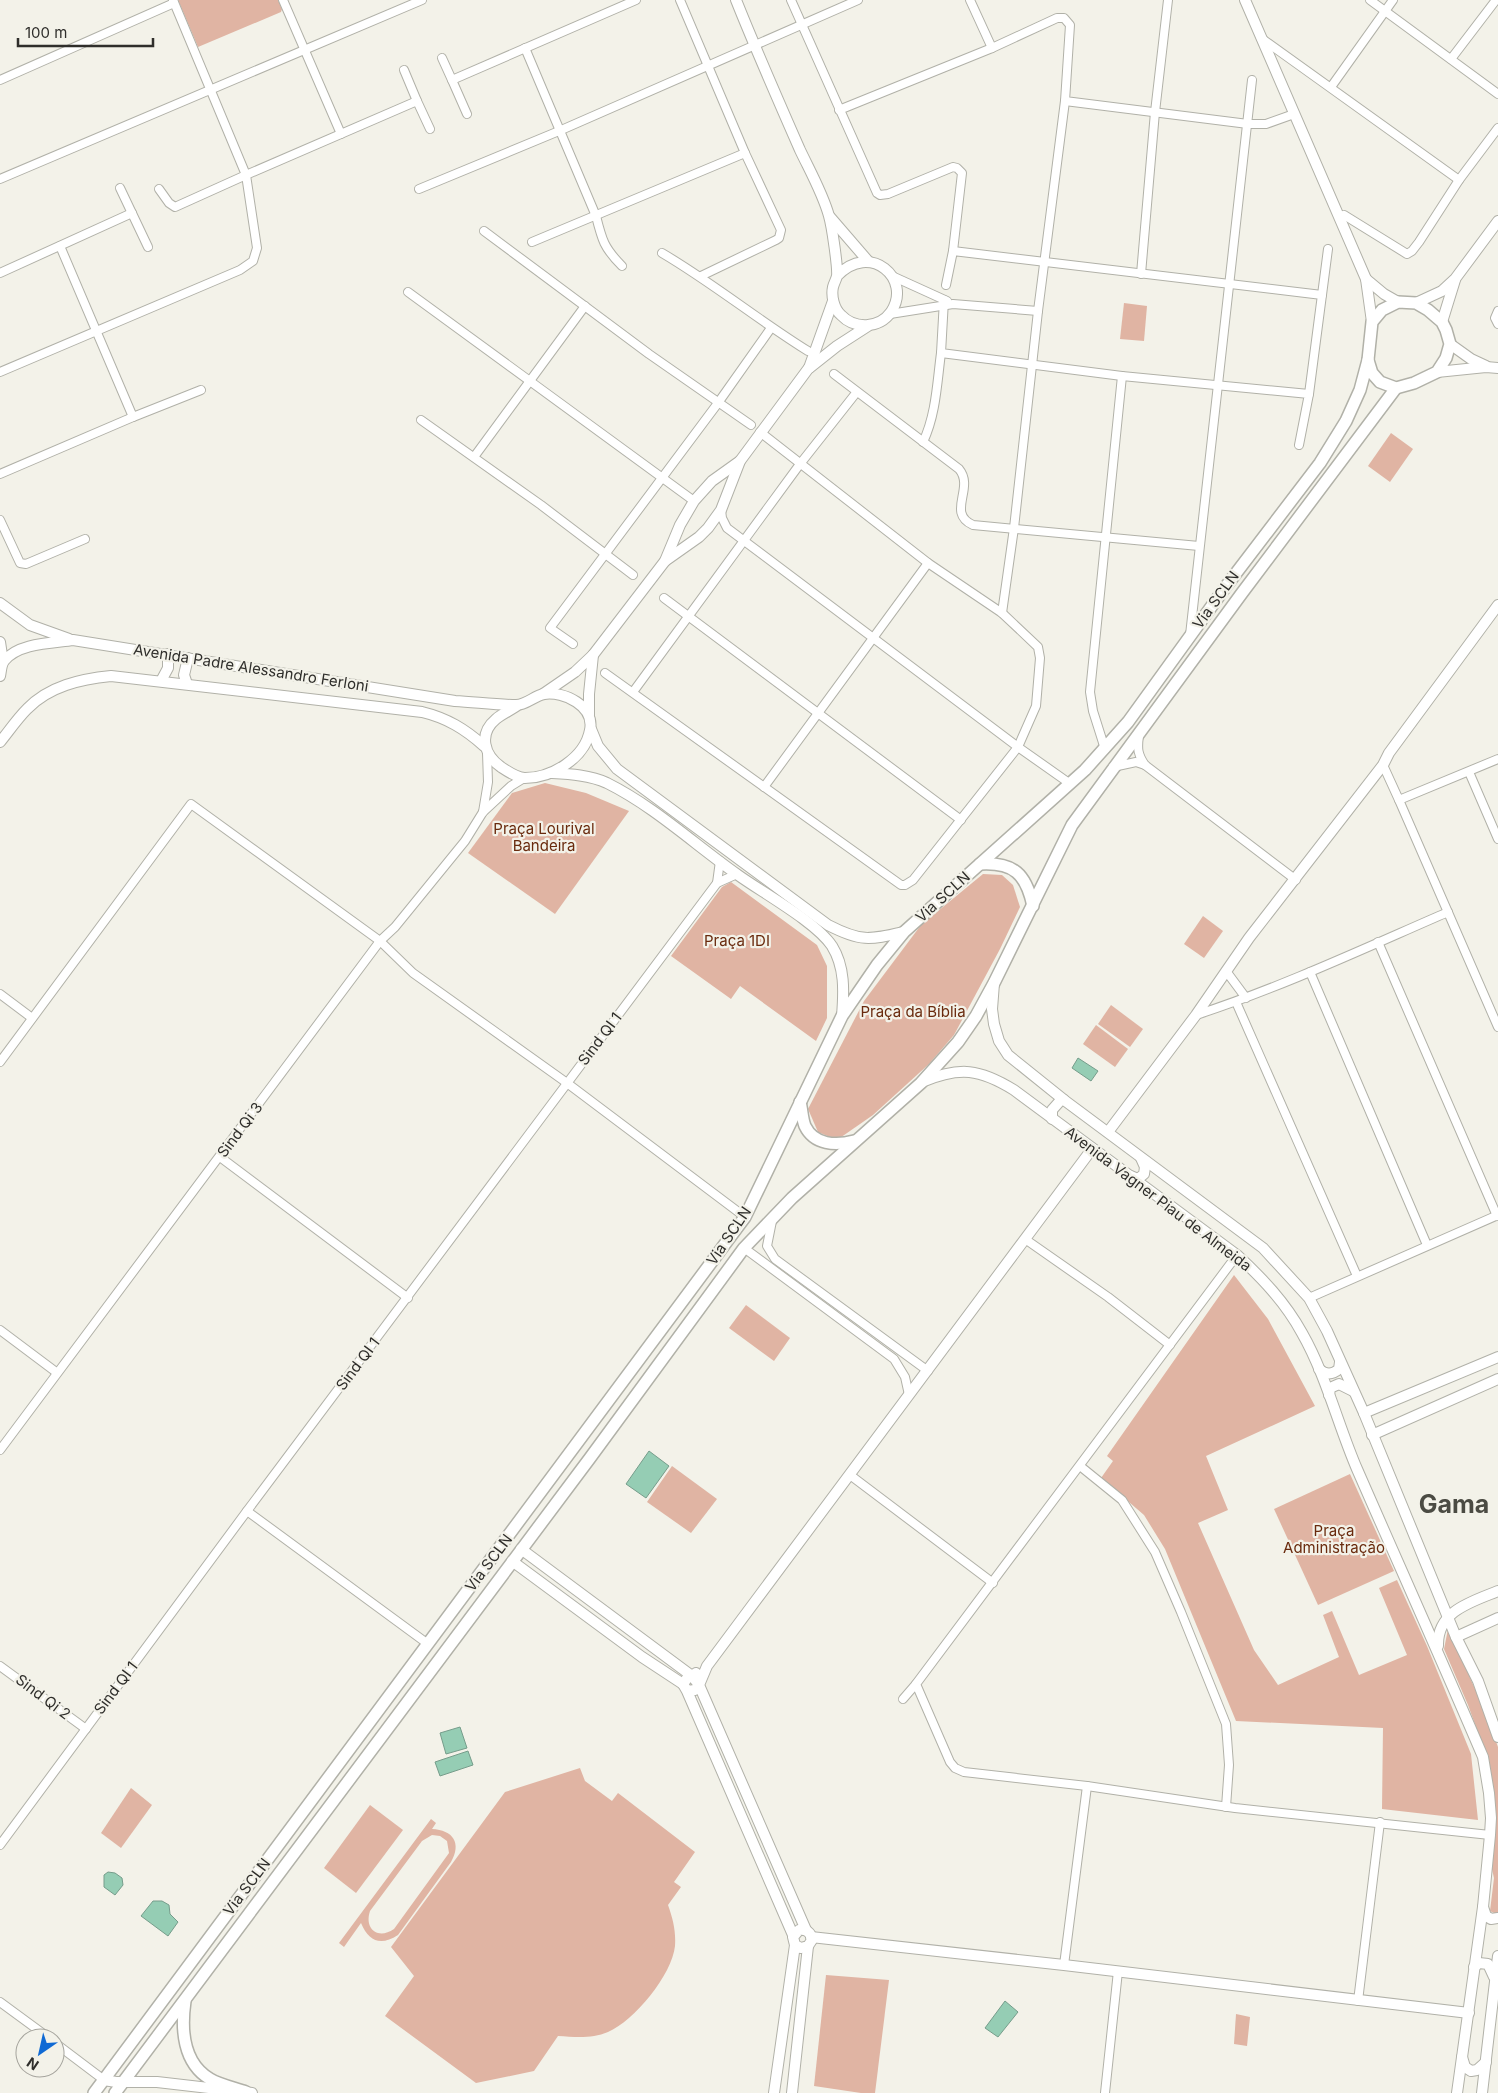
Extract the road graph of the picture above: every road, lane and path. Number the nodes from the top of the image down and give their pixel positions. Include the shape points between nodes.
1 (283, 0) edge
2 (422, 0) edge
3 (636, 0) edge
4 (680, 0) edge
5 (736, 0) edge
6 (791, 0) edge
7 (858, 0) edge
8 (970, 0) edge
9 (1168, 0) edge
10 (1245, 0) edge
11 (1370, 0) edge
12 (1393, 0) edge
13 (1496, 0) edge
14 (173, 1) edge
15 (1385, 11) junction
16 (801, 24) junction
17 (1261, 38) junction
18 (754, 44) junction
19 (525, 48) junction
20 (992, 48) junction
21 (304, 50) junction
22 (442, 58) dead end
23 (1451, 59) junction
24 (707, 67) junction
25 (404, 70) dead end
26 (0, 80) edge
27 (452, 80) junction
28 (1252, 80) dead end
29 (1331, 87) junction
30 (210, 91) junction
31 (1498, 94) edge
32 (417, 101) junction
33 (1065, 101) junction
34 (839, 110) junction
35 (1155, 112) junction
36 (467, 114) dead end
37 (1294, 114) junction
38 (1248, 124) junction
39 (1498, 128) edge
40 (430, 129) dead end
41 (559, 131) junction
42 (341, 134) junction
43 (745, 153) junction
44 (246, 175) junction
45 (0, 179) edge
46 (1459, 180) junction
47 (120, 188) dead end
48 (159, 189) dead end
49 (419, 189) dead end
50 (132, 213) junction
51 (1344, 215) dead end
52 (596, 216) junction
53 (829, 216) junction
54 (1498, 221) edge
55 (484, 231) dead end
56 (532, 242) dead end
57 (60, 246) junction
58 (148, 247) dead end
59 (1328, 249) dead end
60 (953, 251) junction
61 (662, 253) dead end
62 (868, 261) junction
63 (1045, 261) junction
64 (622, 266) dead end
65 (0, 273) edge
66 (1141, 274) junction
67 (701, 276) junction
68 (837, 276) junction
69 (892, 276) junction
70 (1366, 279) junction
71 (1455, 279) junction
72 (946, 285) dead end
73 (1230, 285) junction
74 (408, 292) dead end
75 (1322, 295) junction
76 (833, 300) junction
77 (944, 302) junction
78 (1398, 302) junction
79 (1416, 303) junction
80 (585, 306) junction
81 (1038, 311) junction
82 (1498, 311) edge
83 (890, 314) junction
84 (1372, 322) junction
85 (1442, 322) junction
86 (1498, 324) edge
87 (868, 326) junction
88 (771, 328) junction
89 (96, 330) junction
90 (1450, 344) junction
91 (808, 351) dead end
92 (941, 353) junction
93 (1368, 360) junction
94 (1032, 366) junction
95 (1486, 366) junction
96 (1498, 368) edge
97 (808, 369) junction
98 (0, 372) edge
99 (1437, 372) junction
100 (834, 374) dead end
101 (1122, 376) junction
102 (530, 381) junction
103 (1218, 385) junction
104 (1396, 388) junction
105 (201, 390) dead end
106 (856, 393) junction
107 (1309, 394) junction
108 (718, 403) junction
109 (133, 417) junction
110 (421, 420) dead end
111 (751, 424) dead end
112 (760, 432) junction
113 (923, 442) junction
114 (1299, 445) dead end
115 (474, 457) junction
116 (740, 461) junction
117 (800, 464) junction
118 (0, 474) edge
119 (661, 478) junction
120 (712, 481) junction
121 (728, 495) junction
122 (694, 501) junction
123 (721, 510) junction
124 (0, 520) edge
125 (680, 525) junction
126 (708, 528) junction
127 (728, 528) junction
128 (1014, 528) junction
129 (699, 537) junction
130 (1106, 537) junction
131 (85, 540) dead end
132 (744, 540) junction
133 (1199, 546) junction
134 (606, 554) junction
135 (665, 561) junction
136 (928, 563) junction
137 (633, 575) dead end
138 (1227, 584) junction
139 (1242, 593) junction
140 (664, 598) dead end
141 (0, 602) edge
142 (1498, 605) edge
143 (1002, 614) junction
144 (689, 617) junction
145 (1190, 636) junction
146 (874, 638) junction
147 (73, 640) junction
148 (0, 642) edge
149 (573, 644) dead end
150 (168, 654) junction
151 (593, 655) junction
152 (188, 658) junction
153 (3, 662) junction
154 (605, 672) dead end
155 (0, 676) edge
156 (161, 681) junction
157 (187, 684) junction
158 (633, 692) junction
159 (543, 694) junction
160 (518, 705) junction
161 (817, 713) junction
162 (589, 715) junction
163 (591, 729) junction
164 (1140, 732) junction
165 (0, 742) edge
166 (1018, 746) junction
167 (486, 749) junction
168 (1104, 749) junction
169 (1498, 759) edge
170 (1145, 765) junction
171 (1383, 765) junction
172 (1113, 767) junction
173 (1468, 772) junction
174 (550, 773) junction
175 (524, 778) junction
176 (1069, 783) junction
177 (764, 787) junction
178 (1399, 800) junction
179 (487, 804) junction
180 (961, 820) junction
181 (1498, 839) edge
182 (720, 861) junction
183 (980, 864) junction
184 (737, 874) junction
185 (1296, 880) junction
186 (717, 882) junction
187 (1033, 906) junction
188 (1448, 912) junction
189 (904, 932) junction
190 (380, 941) junction
191 (1378, 942) junction
192 (1226, 971) junction
193 (1310, 972) junction
194 (994, 983) junction
195 (0, 994) edge
196 (1246, 998) junction
197 (1236, 1002) junction
198 (1196, 1015) junction
199 (842, 1016) junction
200 (32, 1018) junction
201 (1498, 1027) edge
202 (0, 1062) edge
203 (567, 1082) junction
204 (921, 1082) junction
205 (1064, 1100) junction
206 (800, 1102) junction
207 (1052, 1119) junction
208 (1108, 1132) junction
209 (856, 1140) junction
210 (1092, 1149) junction
211 (220, 1157) junction
212 (1141, 1158) junction
213 (1126, 1174) junction
214 (1497, 1216) edge
215 (745, 1217) junction
216 (772, 1220) junction
217 (1026, 1238) junction
218 (1427, 1245) junction
219 (744, 1248) junction
220 (1237, 1255) junction
221 (1357, 1276) junction
222 (408, 1298) junction
223 (1309, 1298) junction
224 (0, 1330) edge
225 (1170, 1345) junction
226 (1498, 1356) edge
227 (1340, 1362) junction
228 (1319, 1369) junction
229 (928, 1371) junction
230 (56, 1372) junction
231 (1498, 1379) edge
232 (1434, 1385) junction
233 (1353, 1391) junction
234 (910, 1395) junction
235 (1329, 1395) junction
236 (1442, 1403) junction
237 (1364, 1413) junction
238 (1372, 1435) junction
239 (0, 1450) edge
240 (1080, 1466) junction
241 (850, 1475) junction
242 (534, 1502) junction
243 (247, 1511) junction
244 (548, 1513) junction
245 (520, 1520) junction
246 (535, 1530) junction
247 (521, 1549) junction
248 (512, 1561) junction
249 (993, 1583) junction
250 (1498, 1591) edge
251 (609, 1613) junction
252 (1448, 1616) junction
253 (1498, 1618) edge
254 (600, 1625) junction
255 (1456, 1637) junction
256 (428, 1644) junction
257 (1438, 1652) junction
258 (0, 1666) edge
259 (707, 1666) junction
260 (692, 1676) junction
261 (916, 1684) junction
262 (699, 1685) junction
263 (685, 1687) junction
264 (903, 1699) dead end
265 (86, 1729) junction
266 (1498, 1737) edge
267 (1087, 1786) junction
268 (1226, 1807) junction
269 (300, 1815) junction
270 (1380, 1822) junction
271 (315, 1825) junction
272 (1490, 1835) junction
273 (283, 1838) junction
274 (0, 1845) edge
275 (298, 1850) junction
276 (1483, 1907) junction
277 (1498, 1918) edge
278 (808, 1938) junction
279 (794, 1940) junction
280 (1498, 1956) edge
281 (1064, 1965) junction
282 (1474, 1967) junction
283 (1118, 1971) junction
284 (1495, 1978) junction
285 (186, 2000) junction
286 (1358, 2001) junction
287 (0, 2002) edge
288 (1468, 2013) junction
289 (1494, 2017) edge
290 (35, 2028) edge
291 (65, 2051) edge
292 (1462, 2056) junction
293 (1486, 2062) junction
294 (104, 2080) junction
295 (124, 2082) junction
296 (246, 2092) edge
297 (94, 2093) edge
298 (115, 2093) edge
299 (252, 2093) edge
300 (774, 2093) edge
301 (792, 2093) edge
302 (1105, 2093) edge
303 (1457, 2093) edge
304 (1482, 2093) edge

1 - 21 street
2 - 21 street
3 - 19 street
4 - 24 street
5 - 18 street
6 - 16 street
7 - 16 street
8 - 20 street
9 - 35 street
10 - 17 street
11 - 15 street
12 - 15 street
13 - 23 street
14 - 26 street
14 - 30 street
15 - 23 street
15 - 29 street
16 - 18 street
16 - 34 street
17 - 29 street
17 - 37 street
18 - 24 street
18 - 53 street
19 - 27 street
19 - 41 street
20 - 33 street via 1053,19 1064,18 1070,25
20 - 34 street
21 - 30 street
21 - 42 street
22 - 27 street
23 - 31 street
24 - 41 street
24 - 43 street
25 - 32 street
27 - 36 street
28 - 38 street
29 - 46 street
30 - 44 street
30 - 45 street
32 - 40 street
32 - 42 street
33 - 35 street
33 - 63 street
34 - 60 street via 880,195 953,166 958,168 962,173
35 - 38 street
35 - 66 street
37 - 38 street via 1272,122
37 - 70 street
38 - 73 street
39 - 46 street
41 - 49 street
41 - 52 street
42 - 44 street
43 - 52 street
43 - 67 street via 781,234 776,240
44 - 48 street via 175,207 168,203
44 - 89 street via 257,248 253,261 240,270
46 - 51 street via 1419,242 1407,254
47 - 50 street
50 - 57 street
50 - 58 street
52 - 56 street
52 - 64 street via 607,251
53 - 62 street
53 - 68 street
54 - 71 street
55 - 80 street
57 - 65 street
57 - 89 street
59 - 75 street
60 - 63 street
60 - 72 street
61 - 67 street
62 - 68 street via 856,262
62 - 69 street via 882,266
63 - 66 street
63 - 81 street
66 - 73 street
67 - 88 street
68 - 76 street via 832,288
69 - 77 street
69 - 83 street via 896,302
70 - 78 street
70 - 84 street
71 - 79 street via 1442,291
71 - 85 street
73 - 75 street
73 - 103 street
74 - 102 street
75 - 107 street
76 - 87 street via 840,314 852,324
76 - 97 street
77 - 81 street
77 - 83 street
77 - 92 street
78 - 79 main road
78 - 84 main road via 1382,310
79 - 85 main road
80 - 102 street
80 - 108 street
81 - 94 street
82 - 86 street via 1495,318
83 - 87 street
84 - 93 main road
85 - 90 main road
87 - 97 street
88 - 91 street
88 - 108 street
89 - 98 street
89 - 109 street
90 - 95 street
90 - 99 main road
92 - 94 street
92 - 113 street via 932,414
93 - 104 main road via 1372,373 1380,382
93 - 138 main road, Via SCLN via 1360,390 1346,421 1320,463
94 - 101 street
94 - 128 street
95 - 96 street
95 - 99 street
97 - 112 street
99 - 104 main road
100 - 106 street
101 - 103 street
101 - 130 street
102 - 115 street
102 - 119 street
103 - 107 street
103 - 133 street
104 - 139 main road, Via SCLN
105 - 109 street
106 - 113 street
106 - 117 street
107 - 114 street
108 - 111 street
108 - 119 street
109 - 118 street
110 - 115 street
112 - 116 street
112 - 117 street
113 - 128 street via 963,474 960,514 965,521 973,525
115 - 134 street
116 - 120 street
116 - 121 street
117 - 132 street
117 - 136 street
119 - 122 street
119 - 134 street
120 - 121 street
120 - 122 street
121 - 123 street
122 - 125 street
123 - 126 street
123 - 127 street
124 - 131 street via 20,563 26,564
125 - 129 street via 689,536
125 - 135 street
126 - 127 street
126 - 129 street
127 - 132 street
128 - 130 street
128 - 143 street
129 - 135 street
130 - 133 street
130 - 168 street via 1090,692
132 - 144 street
132 - 146 street
133 - 145 street
134 - 137 street
134 - 149 street via 550,628
135 - 151 street
136 - 143 street
136 - 146 street
138 - 139 main road
138 - 145 main road, Via SCLN
139 - 164 main road, Via SCLN
140 - 144 street
141 - 147 street via 30,625
142 - 171 street
143 - 166 street via 1038,647 1040,658 1036,706
144 - 158 street
144 - 161 street
145 - 168 main road, Via SCLN via 1128,722
146 - 161 street
146 - 166 street
147 - 150 street, Avenida Padre Alessandro Ferloni
147 - 153 street, Avenida Padre Alessandro Ferloni via 21,650
148 - 153 street
150 - 152 street, Avenida Padre Alessandro Ferloni
150 - 156 street via 168,668
151 - 159 street
151 - 162 street
152 - 157 street via 184,675
152 - 160 street, Avenida Padre Alessandro Ferloni via 455,701
153 - 155 street
154 - 158 street
156 - 157 street, Avenida Padre Alessandro Ferloni
156 - 165 street, Avenida Padre Alessandro Ferloni via 111,676 87,678 57,688 27,708
157 - 167 street, Avenida Padre Alessandro Ferloni via 441,716 467,731
158 - 177 street
159 - 160 street
159 - 162 street via 565,695 579,703
160 - 167 street via 494,720 486,735
161 - 177 street
161 - 180 street
162 - 163 street
163 - 174 street via 584,747 570,762
163 - 189 street via 598,746 617,769 828,925 861,939
164 - 170 street via 1138,755
164 - 172 main road, Via SCLN
166 - 176 street
166 - 180 street
167 - 175 street via 498,765
167 - 179 street, Sind Qi 3
168 - 176 main road, Via SCLN
169 - 173 street
170 - 172 street via 1136,762
170 - 185 street
171 - 178 street
171 - 185 street
172 - 187 main road, Via SCLN via 1072,825
173 - 178 street
173 - 181 street
174 - 175 street
174 - 182 street via 576,774 604,782 638,800
175 - 179 street
176 - 183 main road, Via SCLN
177 - 180 street via 901,885 914,880
178 - 188 street
179 - 190 street, Sind Qi 3 via 465,841
182 - 184 street
182 - 186 street
183 - 187 main road via 1006,865 1020,875 1029,889
183 - 189 main road, Via SCLN
184 - 186 street
184 - 199 street via 815,928 831,945 842,973
185 - 192 street
186 - 203 street, Sind QI 1
187 - 194 main road, Via SCLN
188 - 191 street
188 - 201 street
189 - 199 main road, Via SCLN
190 - 200 street via 191,804
190 - 203 street via 413,973
190 - 211 street, Sind Qi 3
191 - 193 street
191 - 214 street
192 - 196 street
192 - 198 street
193 - 196 street
193 - 218 street
194 - 204 main road, Via SCLN via 958,1042
194 - 205 street, Avenida Vagner Piau de Almeida via 992,1009 999,1041 1008,1055
195 - 200 street
196 - 197 street
197 - 198 street
197 - 221 street
198 - 208 street
199 - 206 main road, Via SCLN
200 - 202 street
203 - 215 street
203 - 222 street, Sind QI 1
204 - 207 street, Avenida Vagner Piau de Almeida via 952,1072 978,1073 1014,1090
204 - 209 main road, Via SCLN
205 - 207 street via 1052,1110
205 - 208 street, Avenida Vagner Piau de Almeida
206 - 209 main road via 805,1125 817,1140 828,1144
206 - 215 main road, Via SCLN
207 - 210 street, Avenida Vagner Piau de Almeida
208 - 212 street, Avenida Vagner Piau de Almeida
209 - 216 main road, Via SCLN
210 - 213 street, Avenida Vagner Piau de Almeida
210 - 217 street
211 - 222 street
211 - 230 street, Sind Qi 3
212 - 213 street via 1146,1167 1142,1177 1138,1179
212 - 223 street, Avenida Vagner Piau de Almeida via 1263,1248
213 - 220 street, Avenida Vagner Piau de Almeida
214 - 218 street
215 - 242 main road, Via SCLN
216 - 219 main road, Via SCLN
216 - 229 street via 767,1246 775,1259
217 - 225 street
217 - 229 street
218 - 221 street
219 - 234 street via 894,1359 906,1377
219 - 244 main road, Via SCLN
220 - 225 street
220 - 228 street, Avenida Vagner Piau de Almeida via 1263,1279 1284,1305
221 - 223 street
222 - 243 street, Sind QI 1
223 - 227 street, Avenida Vagner Piau de Almeida
224 - 230 street
225 - 240 street
226 - 232 street
227 - 228 street via 1339,1369 1332,1374
227 - 233 street, Avenida Vagner Piau de Almeida
228 - 235 street, Avenida Vagner Piau de Almeida
229 - 234 street
230 - 239 street, Sind Qi 3
231 - 236 street
232 - 236 street via 1434,1396
232 - 237 street
233 - 235 street via 1339,1384 1330,1388
233 - 237 street, Avenida Vagner Piau de Almeida
234 - 241 street
235 - 257 street, Avenida Vagner Piau de Almeida via 1357,1468
236 - 238 street
237 - 238 street, Avenida Vagner Piau de Almeida
238 - 252 street, Avenida Vagner Piau de Almeida
240 - 249 street
240 - 268 street via 1122,1500 1155,1552 1226,1724 1229,1765
241 - 249 street
241 - 259 street
242 - 244 main road via 538,1509
242 - 245 main road, Via SCLN
243 - 256 street
243 - 265 street, Sind QI 1
244 - 246 main road, Via SCLN
245 - 246 main road via 529,1522
245 - 256 main road, Via SCLN
246 - 247 main road, Via SCLN
247 - 248 main road, Via SCLN
247 - 251 street
248 - 254 street
248 - 271 main road, Via SCLN
249 - 261 street
250 - 252 street
251 - 254 street via 602,1616
251 - 260 street
252 - 255 street, Avenida Vagner Piau de Almeida
252 - 257 street via 1438,1635
253 - 255 street
254 - 263 street
255 - 266 street, Avenida Vagner Piau de Almeida via 1478,1681
256 - 269 main road, Via SCLN
257 - 272 street, Avenida Vagner Piau de Almeida via 1483,1757 1489,1793
258 - 265 street, Sind Qi 2
259 - 260 street
259 - 262 street
260 - 262 street
260 - 263 street via 688,1677
261 - 264 street
261 - 267 street via 955,1768 964,1772
262 - 263 street via 695,1690
262 - 278 street
263 - 279 street
265 - 274 street, Sind QI 1
267 - 268 street
267 - 281 street
268 - 270 street
269 - 271 main road via 305,1824
269 - 273 main road, Via SCLN
270 - 272 street
270 - 286 street
271 - 275 main road, Via SCLN
272 - 276 street, Avenida Vagner Piau de Almeida
273 - 275 main road
273 - 294 main road, Via SCLN
275 - 285 main road, Via SCLN
276 - 277 street via 1486,1916
276 - 282 street, Avenida Vagner Piau de Almeida
278 - 279 street via 801,1948
278 - 279 street via 798,1930
278 - 281 street
278 - 301 street
279 - 300 street
280 - 284 street
281 - 283 street
282 - 284 street via 1479,1962 1488,1964
282 - 288 street, Avenida Vagner Piau de Almeida
283 - 286 street
283 - 302 street
284 - 289 street
285 - 295 main road, Via SCLN
285 - 296 main road via 183,2035 196,2066 211,2080
286 - 288 street
287 - 290 street
288 - 292 street, Avenida Vagner Piau de Almeida
289 - 293 street
291 - 294 street
292 - 293 street via 1465,2067 1470,2071 1477,2070
292 - 303 street, Avenida Vagner Piau de Almeida
293 - 304 street
294 - 295 street
294 - 297 main road, Via SCLN
295 - 296 street via 157,2082
295 - 298 main road, Via SCLN
296 - 299 street

